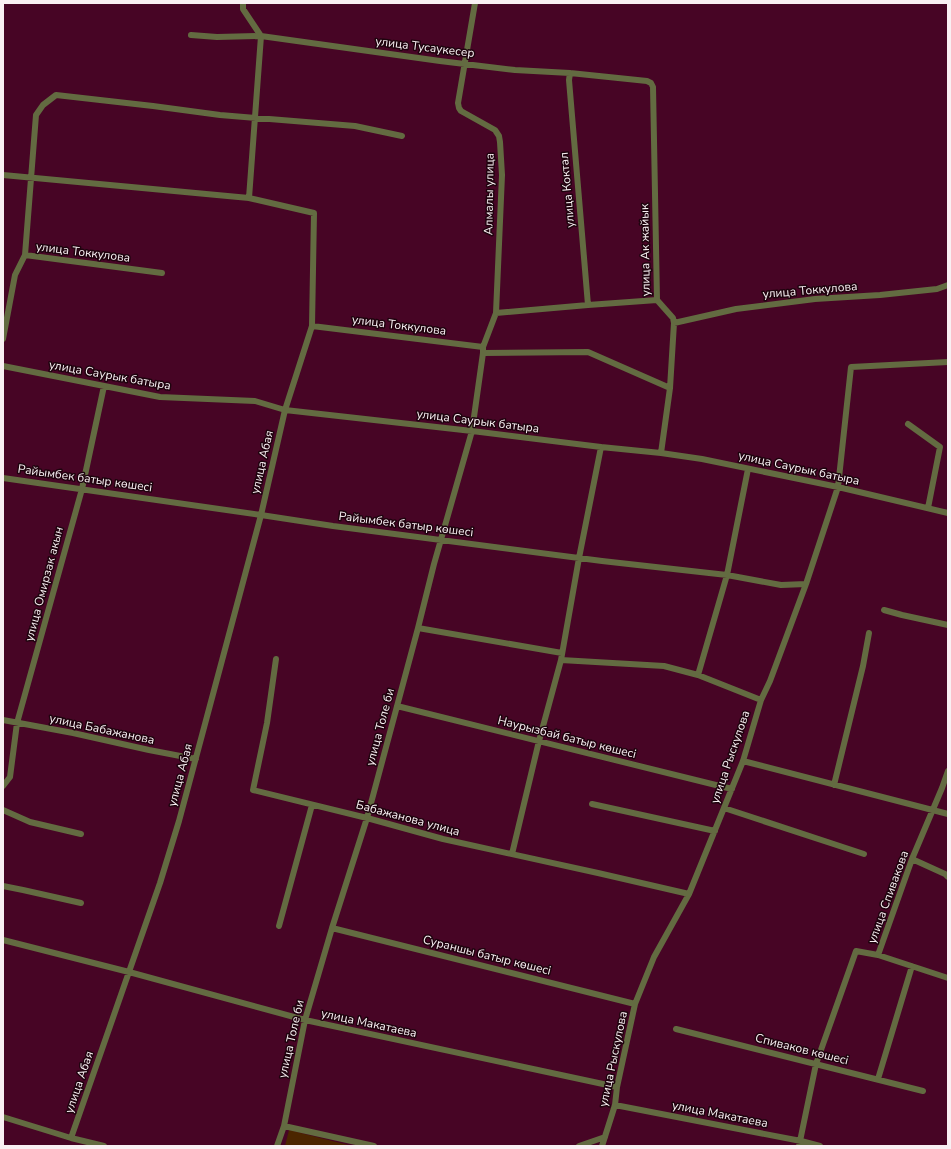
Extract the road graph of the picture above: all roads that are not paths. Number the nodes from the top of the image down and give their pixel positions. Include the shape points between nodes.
1 (243, 3) edge
2 (475, 3) edge
3 (191, 35) dead end
4 (261, 36) junction
5 (466, 63) junction
6 (570, 73) junction
7 (653, 87) joint
8 (255, 118) junction
9 (402, 136) dead end
10 (3, 175) edge
11 (31, 177) junction
12 (249, 198) junction
13 (25, 255) junction
14 (162, 273) dead end
15 (948, 285) edge
16 (657, 300) junction
17 (588, 305) junction
18 (496, 313) junction
19 (674, 323) junction
20 (312, 326) junction
21 (3, 339) edge
22 (483, 350) junction
23 (948, 362) edge
24 (3, 366) edge
25 (104, 386) junction
26 (670, 388) junction
27 (285, 410) junction
28 (908, 424) dead end
29 (472, 431) junction
30 (601, 447) junction
31 (661, 453) junction
32 (748, 469) junction
33 (3, 478) edge
34 (838, 487) junction
35 (82, 489) junction
36 (928, 508) junction
37 (948, 513) edge
38 (261, 515) junction
39 (441, 540) junction
40 (579, 558) junction
41 (727, 575) junction
42 (806, 584) junction
43 (884, 610) dead end
44 (948, 625) edge
45 (418, 628) junction
46 (869, 633) dead end
47 (562, 653) junction
48 (276, 659) dead end
49 (561, 660) junction
50 (698, 675) junction
51 (762, 700) junction
52 (398, 706) junction
53 (3, 720) edge
54 (18, 723) junction
55 (540, 741) junction
56 (196, 759) junction
57 (743, 761) junction
58 (948, 771) edge
59 (834, 784) junction
60 (3, 786) edge
61 (732, 789) junction
62 (592, 804) dead end
63 (312, 805) junction
64 (724, 808) junction
65 (3, 810) edge
66 (932, 810) junction
67 (948, 814) edge
68 (367, 818) junction
69 (715, 831) junction
70 (82, 834) dead end
71 (512, 854) junction
72 (864, 854) dead end
73 (912, 859) junction
74 (948, 877) edge
75 (3, 886) edge
76 (689, 894) junction
77 (82, 903) dead end
78 (279, 926) dead end
79 (332, 928) junction
80 (3, 940) edge
81 (878, 955) junction
82 (912, 966) junction
83 (129, 972) junction
84 (948, 978) edge
85 (635, 1004) junction
86 (305, 1020) junction
87 (676, 1029) dead end
88 (816, 1064) junction
89 (878, 1079) junction
90 (617, 1087) junction
91 (923, 1091) dead end
92 (615, 1105) junction
93 (3, 1117) edge
94 (284, 1126) junction
95 (605, 1137) junction
96 (71, 1138) junction
97 (800, 1144) edge
98 (104, 1146) edge
99 (277, 1146) edge
100 (374, 1146) edge
101 (579, 1146) edge
102 (602, 1146) edge
103 (820, 1146) edge

1 - 4 street via 243,9
2 - 5 street, Алмалы улица
3 - 4 street, улица Тусаукесер
4 - 5 street, улица Тусаукесер
4 - 8 street
5 - 6 street, улица Тусаукесер via 515,70
5 - 18 street, Алмалы улица via 459,108 495,130 500,142 502,175
6 - 7 street, улица Тусаукесер via 647,81
6 - 17 street, улица Коктал
7 - 16 street, улица Ак жайык
8 - 9 street via 355,126
8 - 11 street via 56,95 43,105 36,115
8 - 12 street
10 - 11 street
11 - 12 street
11 - 13 street
12 - 20 street, улица Абая via 314,213
13 - 14 street, улица Токкулова
13 - 21 street via 15,275
15 - 19 street, улица Токкулова via 937,290 736,309
16 - 17 street
16 - 19 street, улица Ак жайык via 673,318
17 - 18 street
18 - 22 street, улица Толе би
19 - 26 street
20 - 22 street, улица Токкулова
20 - 27 street, улица Абая
22 - 26 street, улица Токкулова via 588,352
22 - 29 street, улица Толе би
23 - 34 street, улица Рыскулова via 851,367
24 - 25 street, улица Саурык батыра
25 - 27 street, улица Саурык батыра via 160,397 255,401
25 - 35 street, улица Омирзак акын
26 - 31 street
27 - 29 street, улица Саурык батыра
27 - 38 street, улица Абая
28 - 36 street via 940,447
29 - 30 street, улица Саурык батыра
29 - 39 street, улица Толе би
30 - 31 street, улица Саурык батыра
30 - 40 street
31 - 32 street, улица Саурык батыра
32 - 34 street, улица Саурык батыра
32 - 41 street
33 - 35 street, Райымбек батыр көшесі
34 - 36 street, улица Саурык батыра
34 - 42 street, улица Рыскулова
35 - 38 street, Райымбек батыр көшесі
35 - 54 street, улица Омирзак акын
36 - 37 street, улица Саурык батыра
38 - 39 street, Райымбек батыр көшесі
38 - 56 street, улица Абая
39 - 40 street, Райымбек батыр көшесі
39 - 45 street, улица Толе би
40 - 41 street, Райымбек батыр көшесі
40 - 47 street
41 - 42 street, Райымбек батыр көшесі via 781,585
41 - 50 street
42 - 51 street, улица Рыскулова
43 - 44 street
45 - 47 street
45 - 52 street, улица Толе би
46 - 59 street
47 - 49 street
48 - 63 street, Бабажанова улица via 267,723 253,790
49 - 50 street via 664,666
49 - 55 street
50 - 51 street
51 - 57 street, улица Рыскулова
52 - 55 street, Наурызбай батыр көшесі
52 - 68 street, улица Толе би
53 - 54 street, улица Бабажанова
54 - 56 street, улица Бабажанова
54 - 60 street, улица Омирзак акын via 10,777
55 - 61 street, Наурызбай батыр көшесі
55 - 71 street
56 - 83 street, улица Абая via 160,883
57 - 59 street
57 - 61 street, улица Рыскулова
58 - 66 street, улица Спивакова
59 - 66 street
61 - 64 street, улица Рыскулова
62 - 69 street
63 - 68 street, Бабажанова улица
63 - 78 street
64 - 69 street, улица Рыскулова
64 - 72 street
65 - 70 street via 30,822
66 - 67 street
66 - 73 street, улица Спивакова
68 - 71 street, Бабажанова улица via 443,839
68 - 79 street, улица Толе би
69 - 76 street, улица Рыскулова
71 - 76 street, Бабажанова улица
73 - 74 street
73 - 81 street, улица Спивакова
75 - 77 street
76 - 85 street, улица Рыскулова via 654,957
79 - 85 street, Сураншы батыр көшесі
79 - 86 street, улица Толе би
80 - 83 street, улица Макатаева
81 - 82 street
81 - 88 street, улица Спивакова via 856,951
82 - 84 street
82 - 89 street
83 - 86 street, улица Макатаева
83 - 96 street, улица Абая
85 - 90 street, улица Рыскулова
86 - 90 street, улица Макатаева
86 - 94 street, улица Толе би
87 - 88 street, Спиваков көшесі
88 - 89 street, Спиваков көшесі
88 - 97 street, улица Спивакова
89 - 91 street, Спиваков көшесі
90 - 92 street, улица Рыскулова
92 - 95 street, улица Рыскулова
92 - 97 street, улица Макатаева
93 - 96 street
94 - 99 street, улица Толе би
94 - 100 street
95 - 101 street
95 - 102 street, улица Рыскулова
96 - 98 street
97 - 103 street, улица Макатаева

